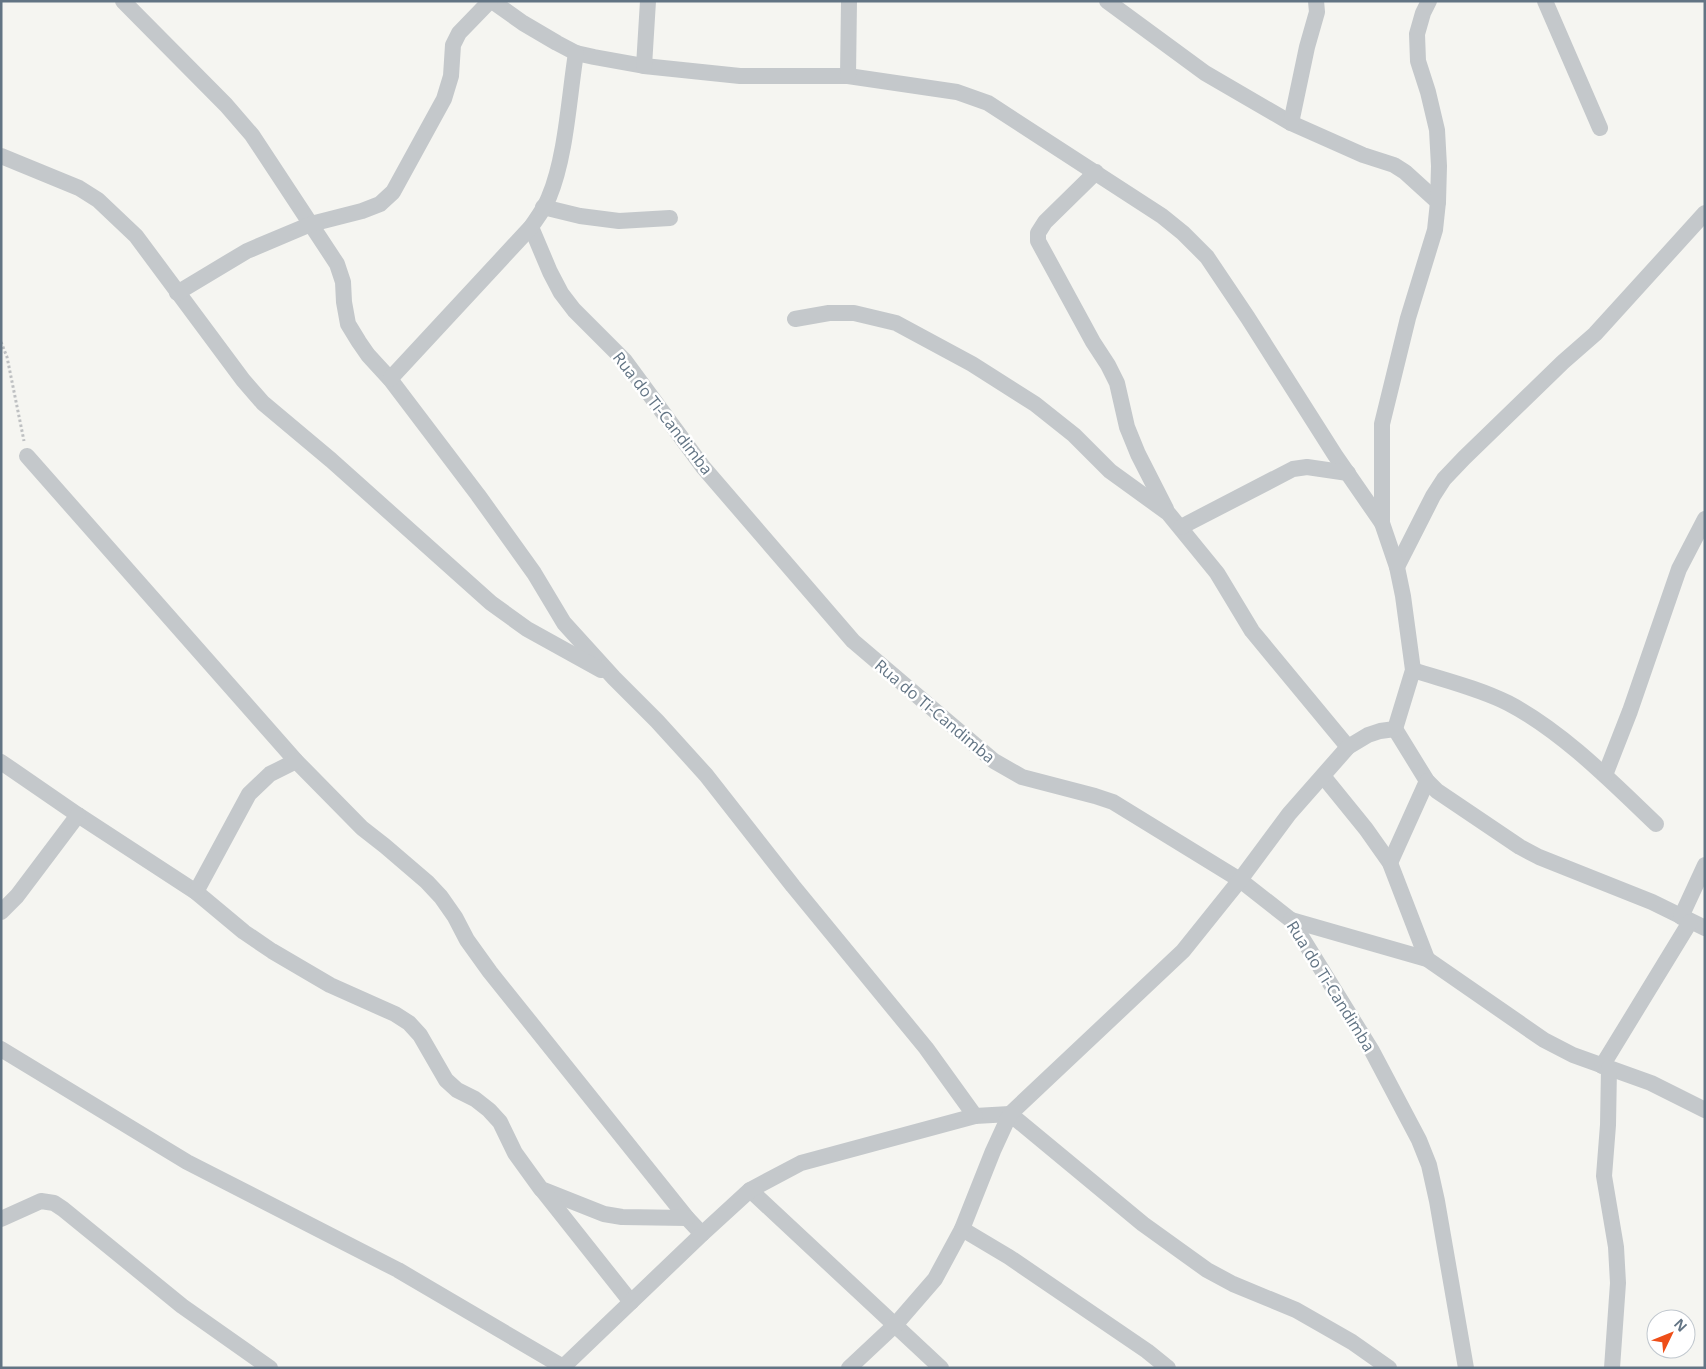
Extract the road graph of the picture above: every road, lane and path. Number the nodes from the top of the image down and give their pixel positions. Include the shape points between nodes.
1 (123, 1) edge
2 (491, 1) edge
3 (648, 1) edge
4 (848, 1) edge
5 (1107, 1) edge
6 (1316, 1) edge
7 (1429, 1) edge
8 (1545, 1) edge
9 (576, 53) junction
10 (644, 66) junction
11 (848, 76) junction
12 (1291, 123) junction
13 (1600, 128) dead end
14 (1, 156) edge
15 (1096, 172) junction
16 (1438, 202) junction
17 (543, 207) junction
18 (1705, 213) edge
19 (670, 218) dead end
20 (311, 224) junction
21 (530, 227) junction
22 (177, 293) junction
23 (795, 319) dead end
24 (1, 342) edge
25 (390, 379) junction
26 (27, 456) joint
27 (1348, 474) junction
28 (1168, 512) junction
29 (1705, 518) edge
30 (1382, 523) junction
31 (1181, 527) junction
32 (1397, 568) junction
33 (1413, 670) junction
34 (614, 678) junction
35 (1394, 729) junction
36 (1348, 747) junction
37 (296, 761) junction
38 (1, 762) edge
39 (1605, 775) junction
40 (1323, 776) junction
41 (1427, 781) junction
42 (78, 815) junction
43 (1656, 824) dead end
44 (1390, 863) junction
45 (1705, 865) edge
46 (1240, 880) junction
47 (196, 892) junction
48 (1, 912) edge
49 (1685, 919) junction
50 (1292, 920) junction
51 (1705, 928) edge
52 (1426, 959) junction
53 (1, 1049) edge
54 (1605, 1067) junction
55 (1705, 1110) edge
56 (1010, 1114) junction
57 (975, 1116) junction
58 (541, 1189) junction
59 (750, 1190) junction
60 (687, 1218) junction
61 (1, 1219) edge
62 (962, 1229) junction
63 (702, 1234) junction
64 (631, 1302) junction
65 (896, 1324) junction
66 (563, 1367) edge
67 (270, 1368) edge
68 (849, 1368) edge
69 (941, 1368) edge
70 (1168, 1368) edge
71 (1389, 1368) edge
72 (1466, 1368) edge
73 (1612, 1368) edge

1 - 20 street via 252,135
2 - 9 street
2 - 20 street via 459,33 453,45 451,76 444,100 393,192 380,204
3 - 10 street
4 - 11 street
5 - 12 street via 1205,73
6 - 12 street via 1317,12
7 - 16 street via 1417,34 1418,61 1437,130
8 - 13 street
9 - 10 street
9 - 17 street via 556,178
10 - 11 street via 740,76
11 - 15 street via 957,92 988,104
12 - 16 street via 1394,165
14 - 22 street via 79,188 98,200 136,236
15 - 27 street via 1162,216 1207,257
15 - 28 street via 1045,222 1038,233 1038,241 1108,364 1117,383 1127,427
16 - 30 street via 1434,230 1382,424
17 - 19 street via 619,221
17 - 21 street
18 - 32 street via 1595,334 1444,479
20 - 22 street via 247,251
20 - 25 street via 337,264 343,282 348,324 368,355
21 - 25 street
21 - 46 street, Rua do Ti-Candimba via 561,293 574,310 625,361 703,467 853,641 994,761 1022,777 1113,802
22 - 34 street via 263,403 498,608 527,629
23 - 28 street via 829,313 854,313 896,323 930,340 1035,404 1074,435 1110,471
24 - 26 path via 8,357
25 - 34 street via 534,573 564,622
26 - 37 street
27 - 30 street
27 - 31 street via 1307,467 1293,469
28 - 31 street
29 - 39 street via 1679,570
30 - 32 street
31 - 36 street via 1217,574 1252,631
32 - 33 street
33 - 35 street
33 - 39 street via 1508,703 1542,724
34 - 57 street via 706,775 926,1048
35 - 36 street via 1368,735
35 - 41 street
36 - 40 street
37 - 47 street via 270,774 249,794
37 - 60 street via 362,828 441,897 490,972
38 - 42 street
39 - 43 street
40 - 44 street
40 - 46 street via 1289,814
41 - 44 street
41 - 49 street via 1452,803 1520,847
42 - 47 street
42 - 48 street via 17,896
44 - 52 street
45 - 49 street
46 - 50 street, Rua do Ti-Candimba
46 - 56 street via 1170,965
47 - 58 street via 272,951 330,985 409,1023 420,1035 446,1080 475,1099 500,1122 515,1153
49 - 51 street
49 - 54 street
50 - 52 street
50 - 72 street, Rua do Ti-Candimba via 1372,1050 1429,1165
52 - 54 street via 1544,1040
53 - 66 street via 186,1162 398,1270
54 - 55 street via 1652,1083
54 - 73 street via 1608,1125 1604,1176 1616,1247 1618,1283
56 - 57 street
56 - 62 street
56 - 71 street via 1143,1224 1207,1270 1296,1310
57 - 59 street via 801,1162
58 - 60 street via 604,1214
58 - 64 street
59 - 63 street
59 - 65 street
60 - 63 street
61 - 67 street via 41,1201 54,1203 182,1306
62 - 65 street via 935,1279
62 - 70 street via 1147,1350
63 - 64 street
64 - 66 street
65 - 68 street
65 - 69 street

